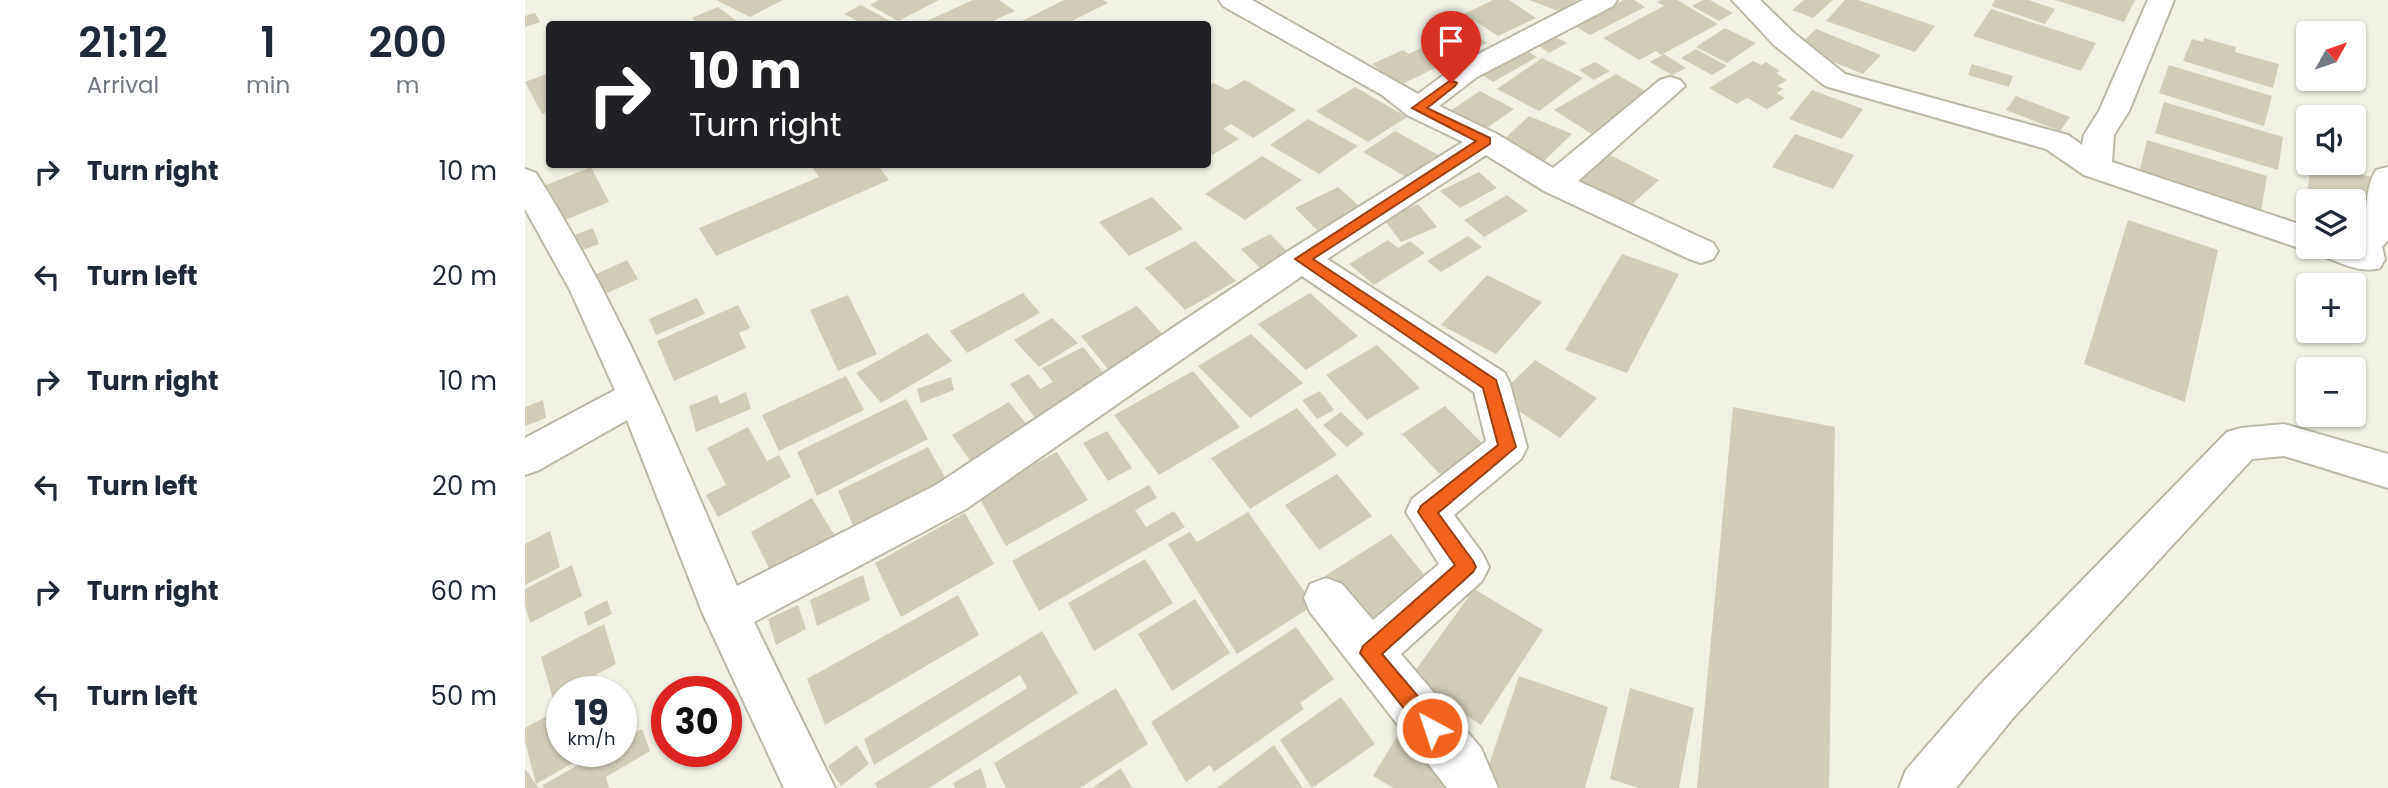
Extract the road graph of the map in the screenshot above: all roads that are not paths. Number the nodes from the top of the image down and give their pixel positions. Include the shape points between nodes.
1 (1232, 0) edge
2 (1604, 0) edge
3 (1745, 0) edge
4 (2161, 0) edge
5 (1670, 86) dead end
6 (1418, 108) junction
7 (1486, 141) junction
8 (2095, 168) junction
9 (2387, 177) edge
10 (525, 180) edge
11 (1555, 183) junction
12 (2296, 235) edge
13 (2366, 243) edge
14 (1700, 251) dead end
15 (1302, 259) junction
16 (637, 396) junction
17 (525, 458) edge
18 (2388, 471) edge
19 (1326, 598) dead end
20 (726, 614) junction
21 (1370, 653) junction
22 (810, 788) edge
23 (1473, 788) edge
24 (1924, 788) edge

1 - 6 street
2 - 6 street via 1467,71
3 - 8 street via 1835,80 2057,142
4 - 8 street via 2114,111 2099,135
5 - 11 street
6 - 7 street
7 - 11 street
7 - 15 street
8 - 12 street
9 - 13 street via 2379,228
10 - 16 street via 589,290
11 - 14 street
15 - 20 street via 951,497
15 - 21 street via 1490,384 1507,447 1427,512 1467,567
16 - 17 street
16 - 20 street
18 - 24 street via 2284,440 2241,444 1996,702
19 - 21 street
20 - 22 street
21 - 23 street via 1464,766

